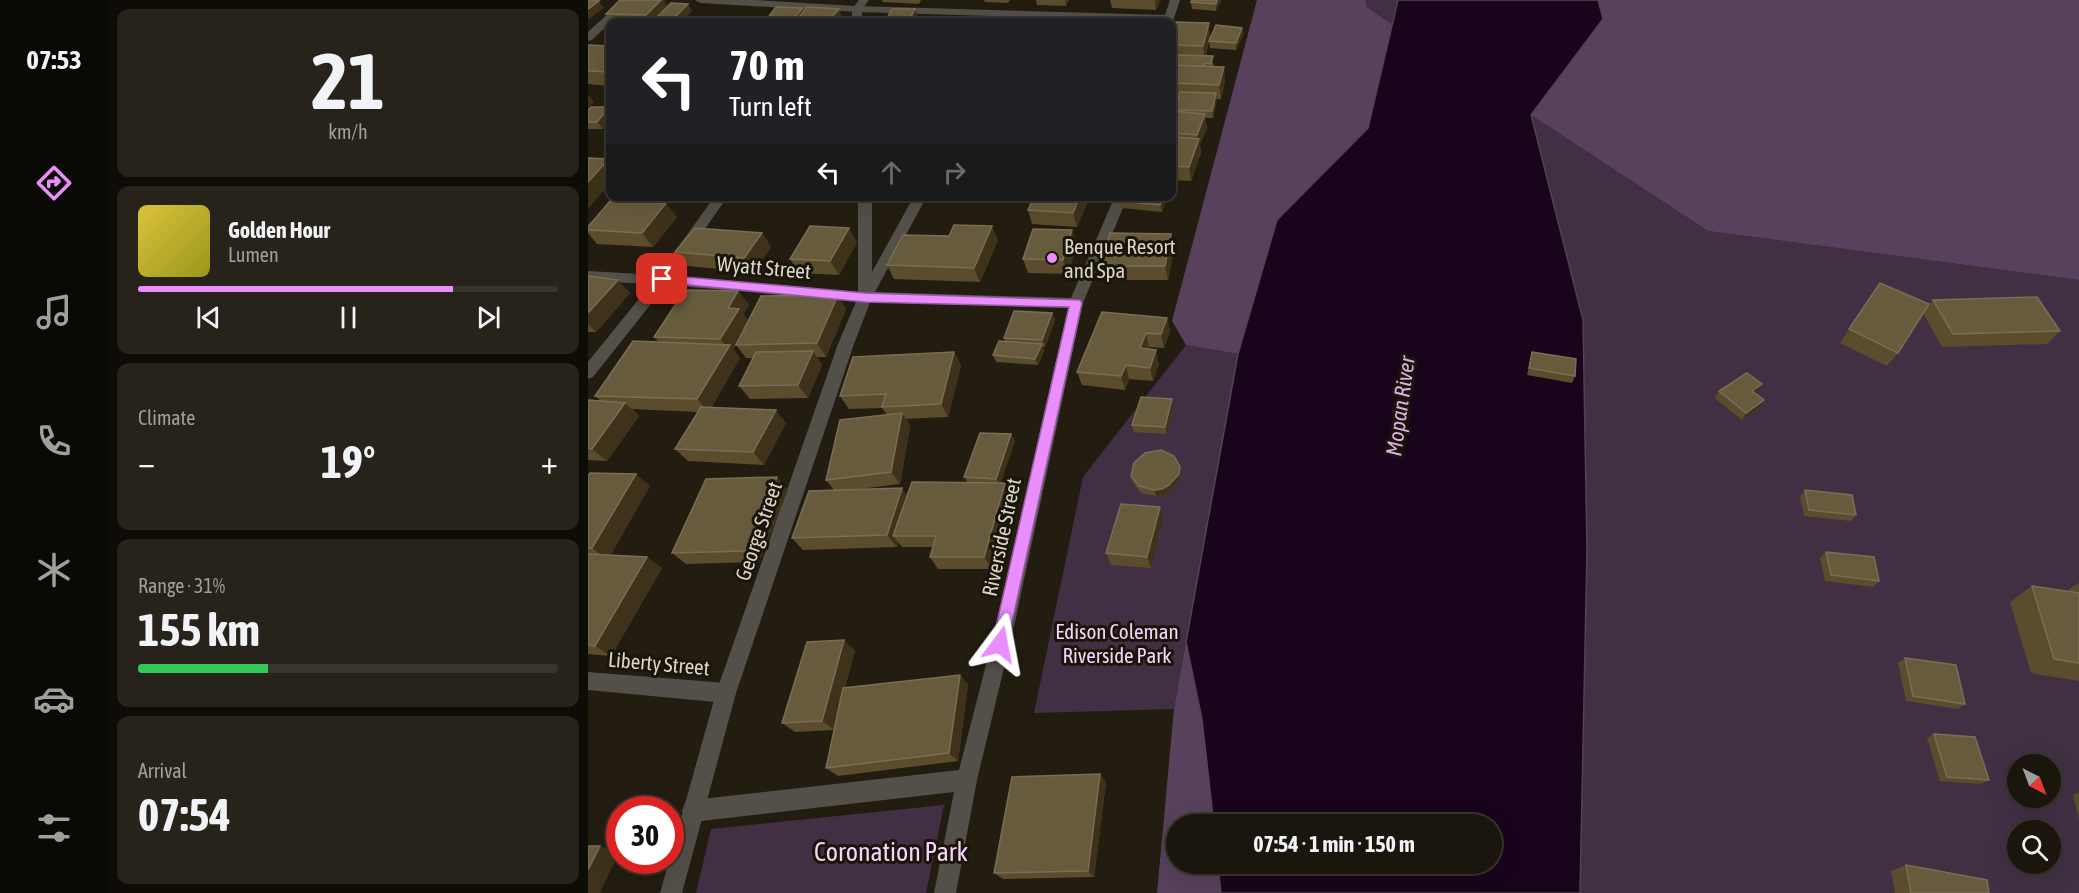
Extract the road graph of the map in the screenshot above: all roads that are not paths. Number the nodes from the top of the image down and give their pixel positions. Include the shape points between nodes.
1 (629, 0) edge
2 (700, 0) edge
3 (1025, 0) edge
4 (1175, 0) edge
5 (860, 4) edge
6 (610, 18) edge
7 (850, 18) edge
8 (1016, 18) edge
9 (1169, 18) edge
10 (606, 21) edge
11 (588, 38) edge
12 (718, 201) edge
13 (865, 201) edge
14 (918, 201) edge
15 (1120, 201) edge
16 (588, 276) edge
17 (662, 279) junction
18 (865, 297) junction
19 (1076, 303) junction
20 (588, 373) edge
21 (588, 681) edge
22 (726, 693) junction
23 (967, 780) junction
24 (693, 811) junction
25 (671, 893) edge
26 (945, 893) edge

1 - 6 street
2 - 5 street
3 - 8 street
4 - 9 street
5 - 7 street
5 - 8 street
10 - 11 street
12 - 17 street
13 - 18 street
14 - 18 street, George Street
15 - 19 street, Riverside Street
16 - 17 street, Wyatt Street
17 - 18 street, Wyatt Street
17 - 20 street
18 - 19 street, Wyatt Street
18 - 22 street, George Street
19 - 23 street, Riverside Street
21 - 22 street, Liberty Street
22 - 24 street, George Street
23 - 24 street
23 - 26 street, Riverside Street
24 - 25 street, George Street

